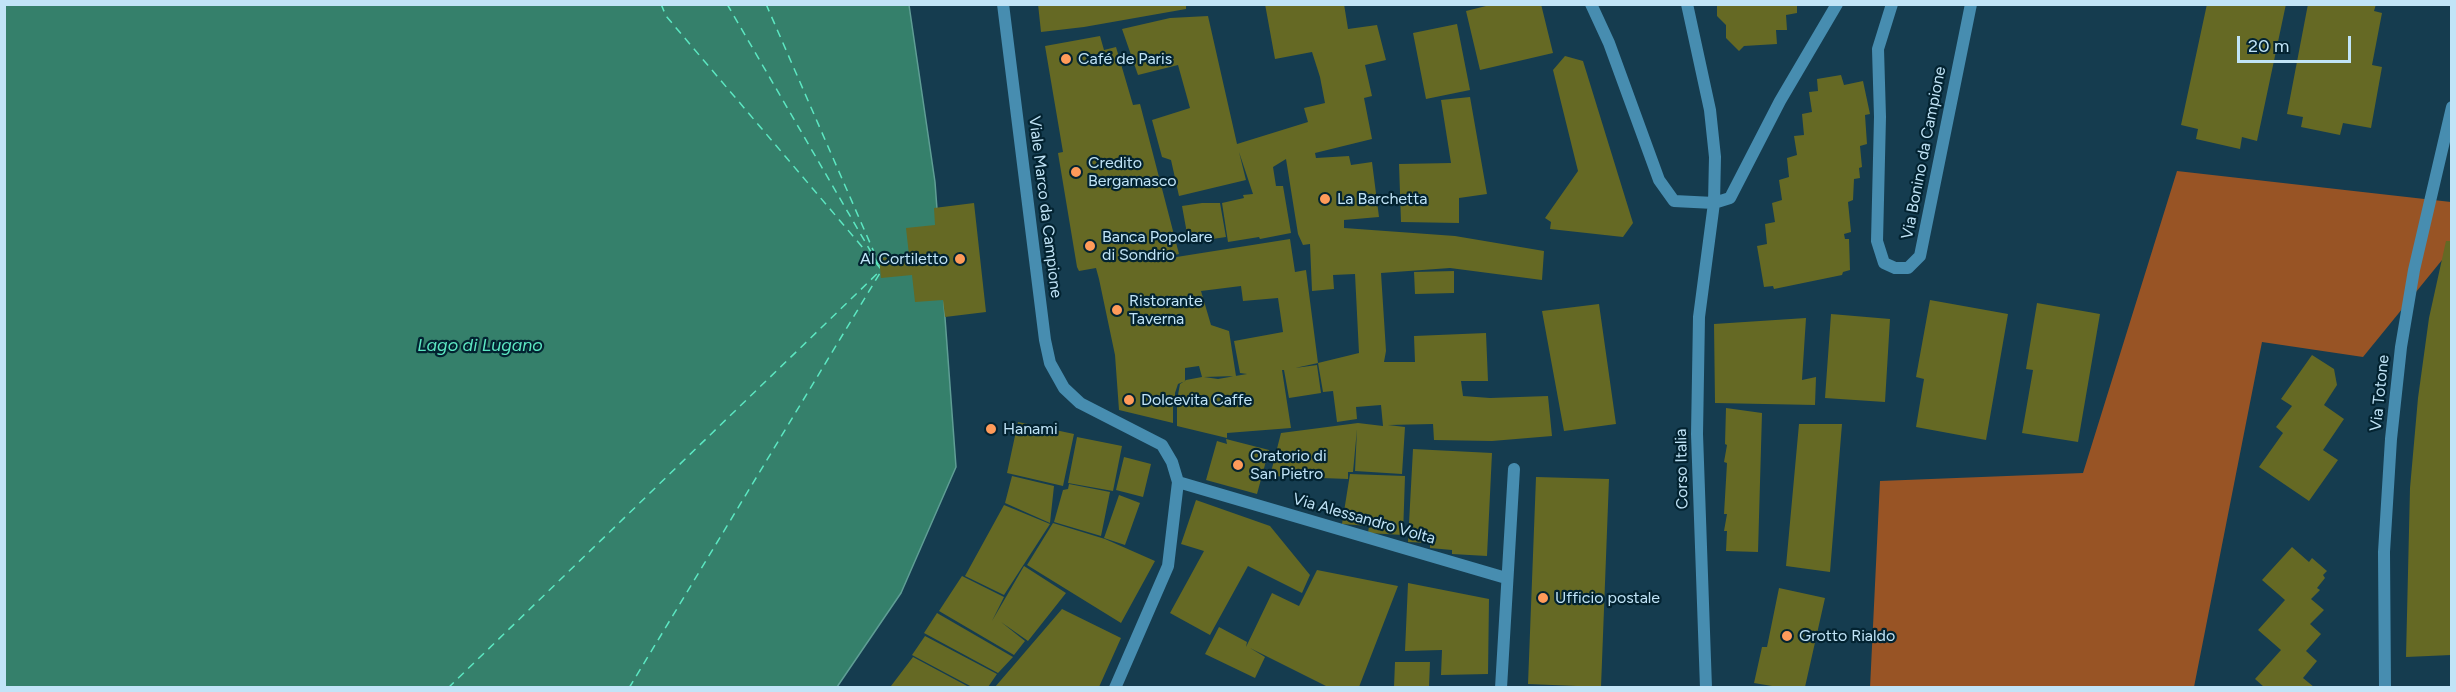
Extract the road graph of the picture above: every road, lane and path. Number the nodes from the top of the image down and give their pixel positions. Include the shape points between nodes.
1 (1003, 4) edge
2 (1591, 4) edge
3 (1687, 4) edge
4 (1837, 4) edge
5 (1892, 4) edge
6 (1971, 4) edge
7 (2451, 107) edge
8 (1714, 203) junction
9 (1514, 469) dead end
10 (1178, 482) junction
11 (1506, 578) junction
12 (1115, 687) edge
13 (1501, 687) edge
14 (1706, 687) edge
15 (2385, 687) edge

1 - 10 street, Viale Marco da Campione via 1050,363 1064,388 1080,403 1162,445
2 - 8 street via 1659,180 1674,201
3 - 8 street, Corso Italia via 1714,138
4 - 8 street via 1780,101 1730,198
5 - 6 street, Via Bonino da Campione via 1878,49 1877,241 1884,263 1895,268 1908,268 1920,256
7 - 15 street, Via Totone via 2401,347 2384,552
8 - 14 street, Corso Italia via 1699,317 1697,434
9 - 11 street
10 - 11 street, Via Alessandro Volta
10 - 12 street via 1168,566
11 - 13 street

